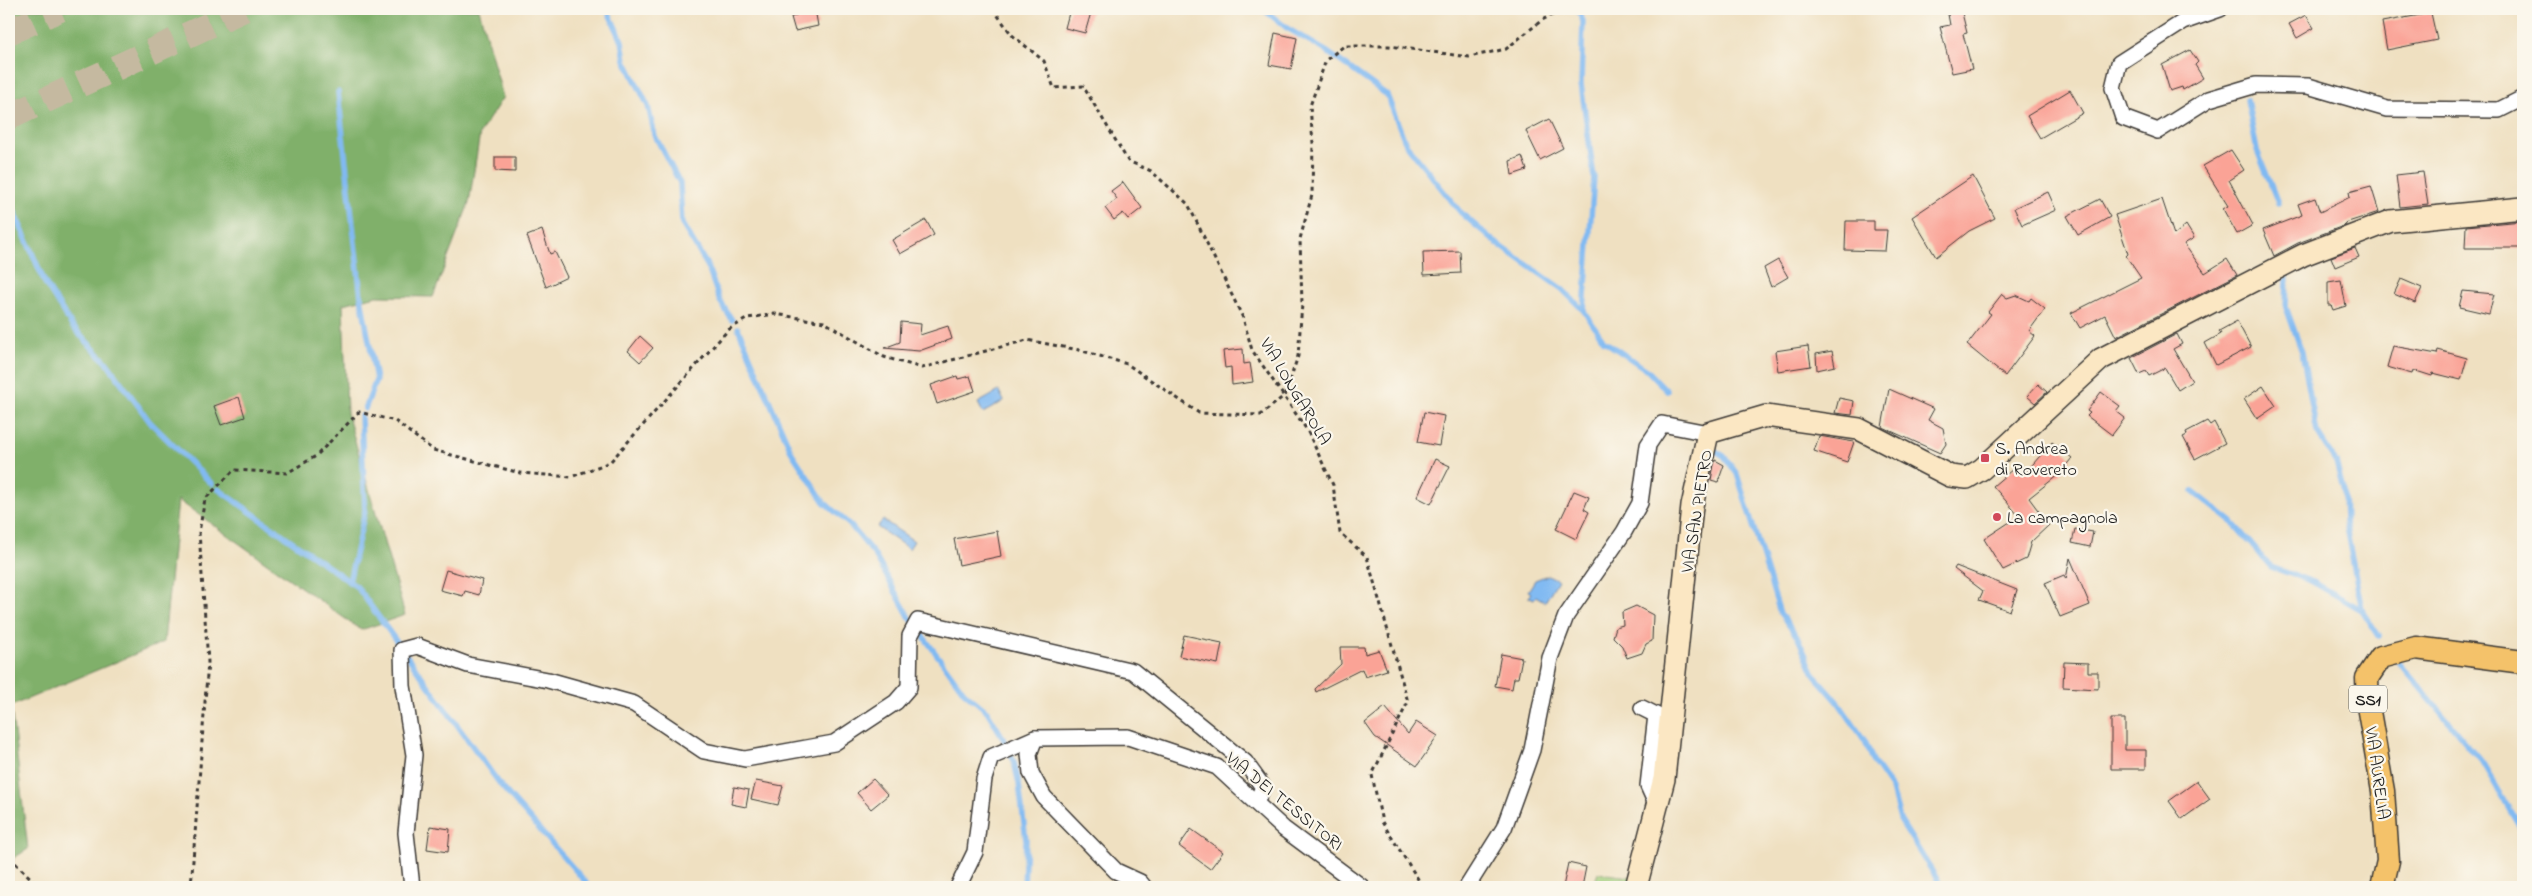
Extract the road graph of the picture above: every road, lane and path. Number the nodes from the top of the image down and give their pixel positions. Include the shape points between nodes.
1 (993, 9) edge
2 (1564, 9) edge
3 (2220, 9) edge
4 (2523, 98) edge
5 (2523, 208) edge
6 (1285, 395) junction
7 (1708, 432) junction
8 (2523, 662) edge
9 (1642, 708) dead end
10 (1035, 738) junction
11 (1256, 803) junction
12 (1657, 806) junction
13 (9, 816) edge
14 (40, 887) edge
15 (191, 887) edge
16 (412, 887) edge
17 (958, 887) edge
18 (1144, 887) edge
19 (1362, 887) edge
20 (1423, 887) edge
21 (1468, 887) edge
22 (1636, 887) edge
23 (2382, 887) edge

1 - 6 path, VIA LONGAROLA via 1012,35 1044,62 1054,88 1083,86 1128,161 1151,171 1188,204 1243,318 1252,350
2 - 6 path via 1542,20 1506,50 1469,57 1389,46 1344,46 1326,60 1310,106 1312,195 1300,239 1302,304 1298,356
3 - 4 street via 2183,22 2119,63 2113,88 2123,118 2158,131 2209,99 2256,85 2308,86 2387,109 2499,110
5 - 7 street, VIA SAN PIETRO via 2391,221 2303,255 2101,359 1982,469 1967,478 1950,476 1859,429 1766,416
6 - 15 path via 1261,415 1199,413 1127,364 1079,350 1027,340 922,368 884,357 824,322 775,314 748,318 728,330 610,462 570,476 520,473 433,450 395,421 359,412 316,456 287,473 234,470 205,499 199,532 208,662
6 - 20 path, VIA LONGAROLA via 1308,430 1333,485 1340,534 1367,557 1408,702 1372,775 1382,822
7 - 12 street, VIA SAN PIETRO via 1692,506 1664,779
7 - 21 street via 1662,424 1648,445 1640,503 1624,532 1566,616 1550,658 1532,750 1504,828
8 - 23 main road, VIA AURELIA / SS1 via 2416,648 2380,657 2368,678 2368,706 2383,790 2388,860
9 - 12 street via 1656,715 1648,786
10 - 11 street, VIA DEI TESSITORI via 1128,737 1217,767
10 - 17 street, VIA DEI TESSITORI via 991,757 984,779 975,852
10 - 18 street via 1029,754 1031,773 1044,797 1116,871
11 - 16 street via 1263,787 1245,762 1133,671 918,621 910,636 909,687 896,702 834,743 745,759 704,751 634,704 548,680 468,666 417,646 402,650 403,686 414,755 406,833
11 - 19 street, VIA DEI TESSITORI via 1284,829
12 - 22 street, VIA SAN PIETRO
13 - 14 path via 14,862

